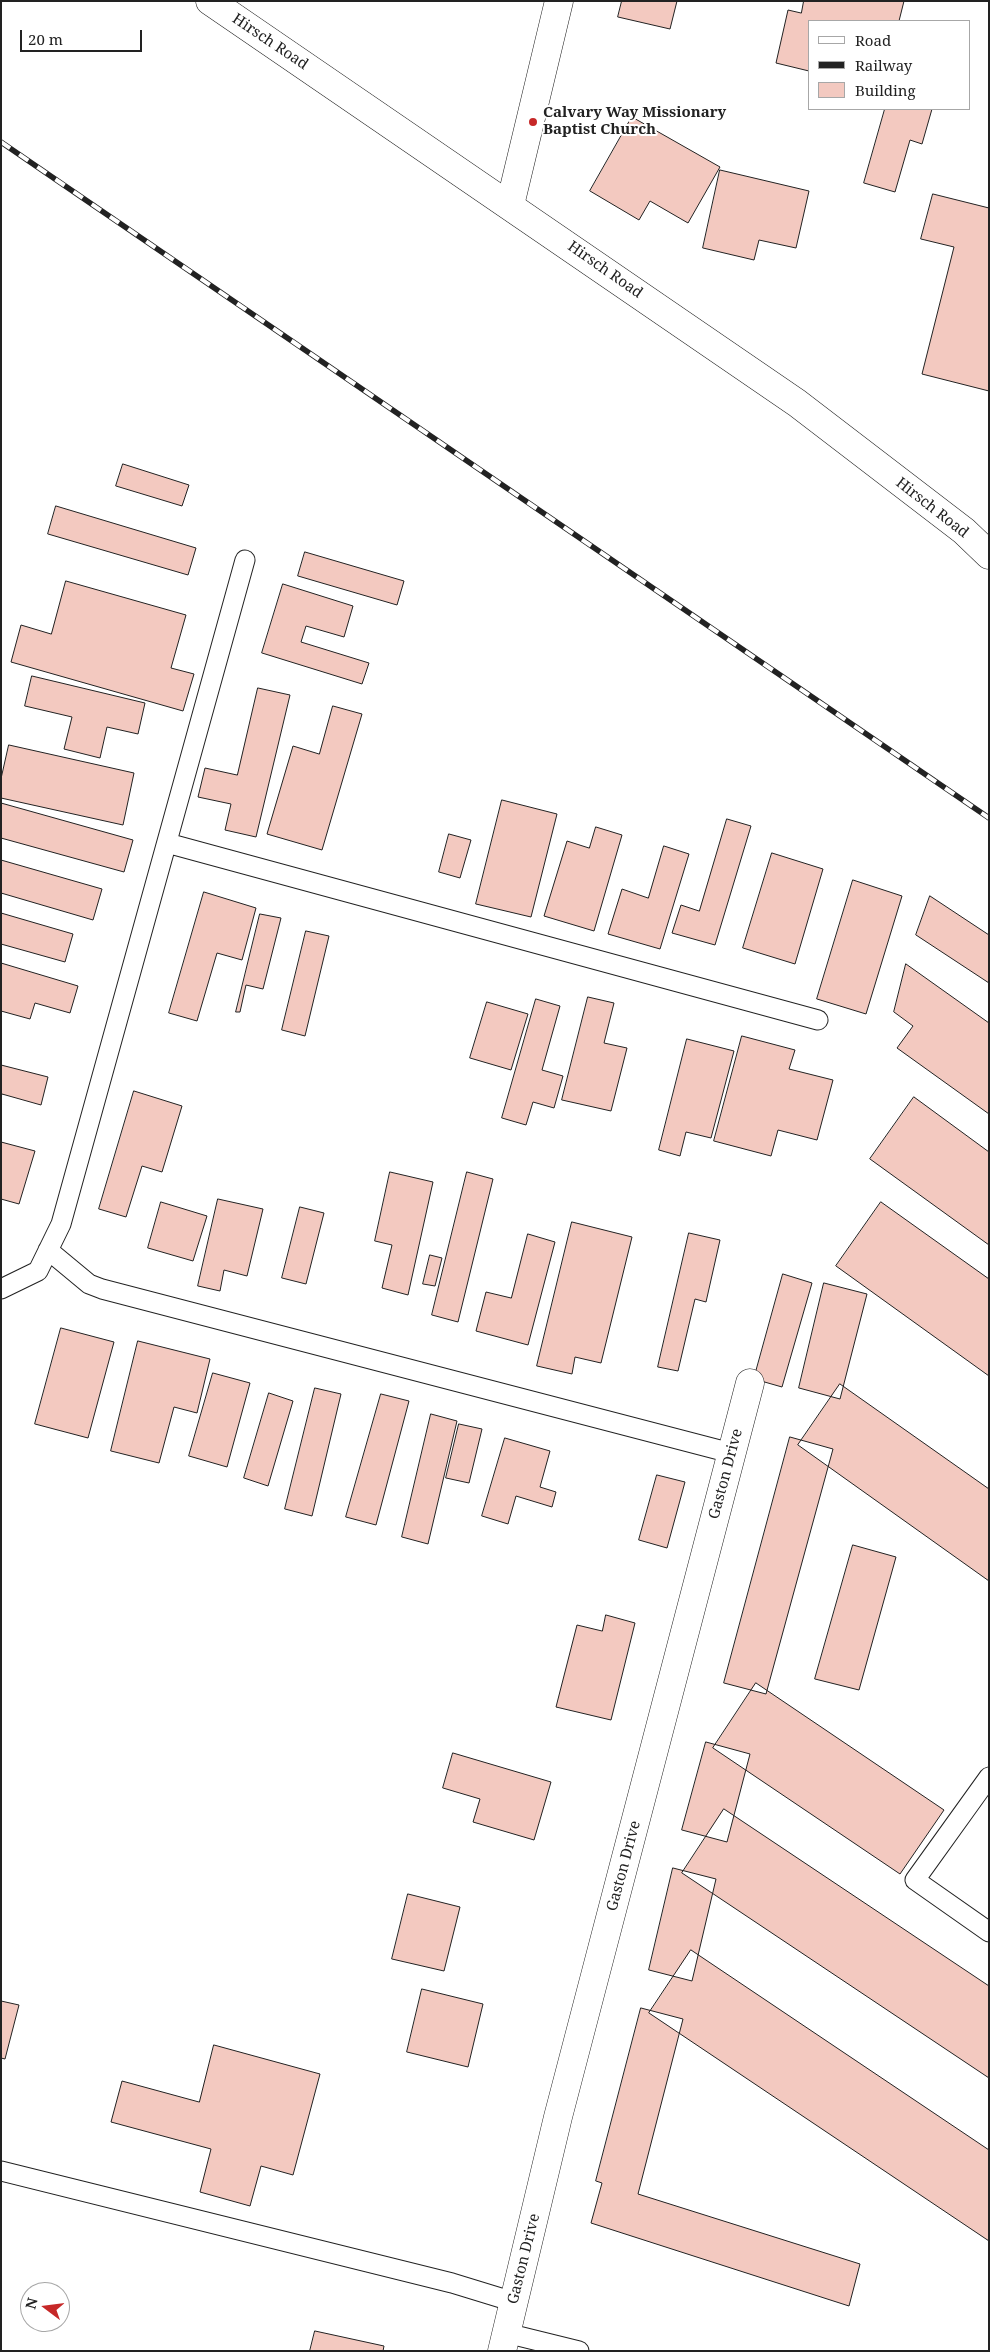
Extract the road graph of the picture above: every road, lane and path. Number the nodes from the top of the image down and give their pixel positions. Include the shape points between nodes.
1 (210, 1) edge
2 (559, 1) edge
3 (510, 205) junction
4 (989, 555) edge
5 (245, 560) dead end
6 (167, 843) junction
7 (818, 1020) dead end
8 (48, 1250) junction
9 (1, 1289) edge
10 (750, 1382) dead end
11 (732, 1453) junction
12 (989, 1778) edge
13 (989, 1932) edge
14 (1, 2171) edge
15 (514, 2302) junction
16 (504, 2342) edge
17 (579, 2351) edge

1 - 3 street, Hirsch Road
2 - 3 street
3 - 4 street, Hirsch Road via 797,403 964,532
5 - 6 lane
6 - 7 lane
6 - 8 lane via 61,1224
8 - 9 lane via 38,1271
8 - 11 lane via 89,1284 102,1288
10 - 11 street, Gaston Drive
11 - 15 street, Gaston Drive via 561,2108
12 - 13 lane via 915,1880
14 - 15 lane via 452,2283
15 - 16 street, Gaston Drive
16 - 17 lane

